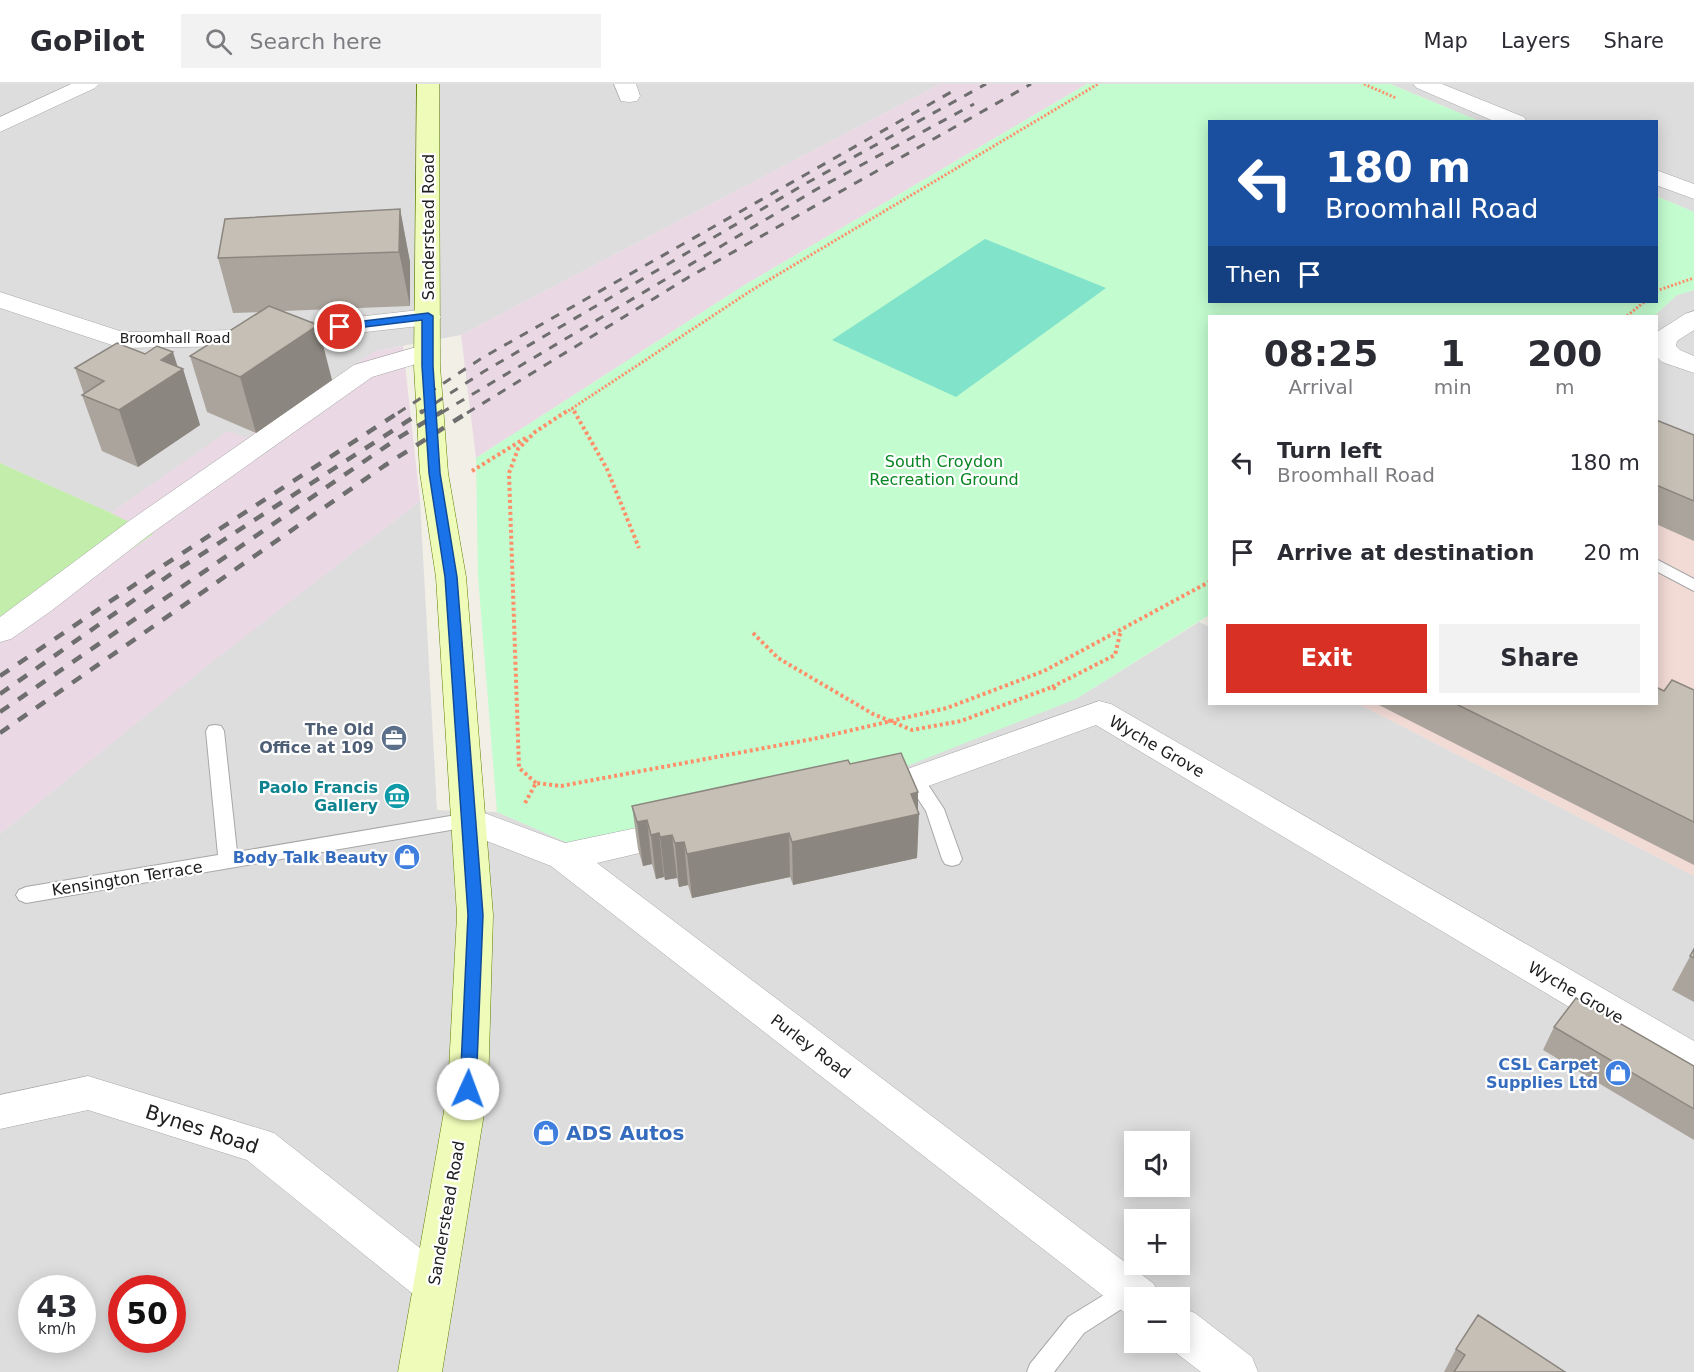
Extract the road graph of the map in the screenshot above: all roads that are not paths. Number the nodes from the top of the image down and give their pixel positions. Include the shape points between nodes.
1 (88, 84) edge
2 (428, 84) edge
3 (1432, 85) edge
4 (1511, 120) edge
5 (0, 125) edge
6 (1658, 178) edge
7 (1694, 192) edge
8 (0, 300) edge
9 (428, 316) junction
10 (1694, 319) edge
11 (427, 352) junction
12 (1694, 365) edge
13 (1658, 565) edge
14 (1692, 582) edge
15 (0, 632) edge
16 (215, 731) dead end
17 (914, 779) junction
18 (843, 797) edge
19 (468, 820) junction
20 (703, 827) edge
21 (564, 857) junction
22 (952, 859) dead end
23 (228, 862) junction
24 (26, 895) dead end
25 (1694, 1060) edge
26 (0, 1112) edge
27 (433, 1284) junction
28 (1125, 1287) edge
29 (1124, 1299) edge
30 (1190, 1336) edge
31 (420, 1372) edge
32 (1039, 1372) edge
33 (1236, 1372) edge

1 - 5 street
2 - 9 main road, Sanderstead Road
3 - 4 street
6 - 7 street
8 - 9 street, Broomhall Road via 121,340 241,338
9 - 11 main road, Sanderstead Road
10 - 12 street via 1666,337 1662,347 1671,356
11 - 15 street via 363,371 139,528
11 - 19 main road, Sanderstead Road via 438,493 451,577
13 - 14 lane
16 - 23 lane
17 - 18 street, Wyche Grove
17 - 22 lane via 935,808
17 - 25 street, Wyche Grove via 1099,712
19 - 21 street, Purley Road
19 - 23 lane, Kensington Terrace
19 - 27 main road, Sanderstead Road via 476,915 468,1089
20 - 21 street
21 - 28 street, Purley Road
23 - 24 lane, Kensington Terrace
26 - 27 street, Bynes Road via 88,1093 260,1146
27 - 31 main road, Sanderstead Road
29 - 32 lane via 1076,1325
30 - 33 street

